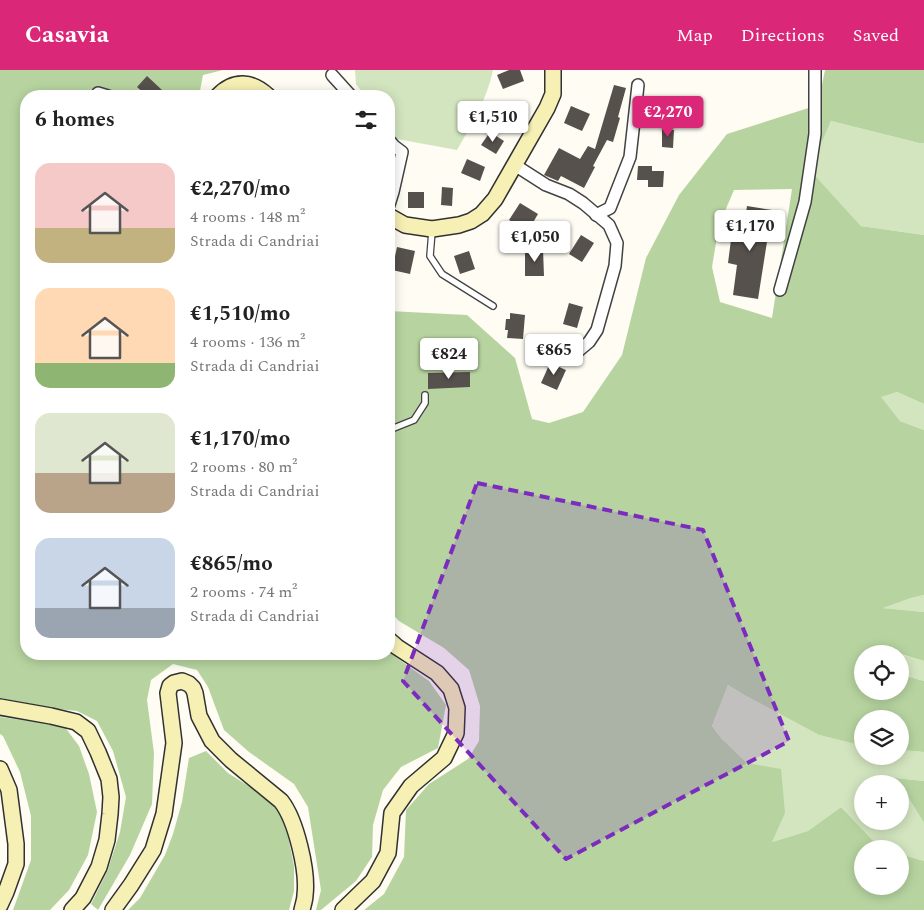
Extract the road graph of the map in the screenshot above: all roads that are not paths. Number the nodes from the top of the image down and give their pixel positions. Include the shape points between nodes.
1 (553, 70) edge
2 (815, 70) edge
3 (332, 75) dead end
4 (638, 85) dead end
5 (224, 90) edge
6 (262, 90) edge
7 (346, 90) edge
8 (395, 147) edge
9 (514, 167) junction
10 (395, 183) edge
11 (596, 215) junction
12 (395, 219) edge
13 (432, 229) junction
14 (780, 290) dead end
15 (493, 306) dead end
16 (570, 358) dead end
17 (425, 395) dead end
18 (395, 428) edge
19 (395, 645) edge
20 (0, 708) edge
21 (0, 769) edge
22 (0, 905) edge
23 (72, 910) edge
24 (113, 910) edge
25 (302, 910) edge
26 (342, 910) edge

1 - 9 main road via 553,94 548,108
2 - 14 street via 815,134 806,202
3 - 7 street
4 - 11 street via 630,157 610,208
5 - 6 main road via 233,85 248,84
8 - 10 street via 402,152
9 - 11 street via 569,194
9 - 13 main road via 482,214 459,225
11 - 16 street via 609,226 617,243 615,266 597,330 589,342
12 - 13 main road via 405,225
13 - 15 lane via 430,256 442,274
17 - 18 lane via 425,403 414,420
19 - 26 main road via 437,673 451,690 457,708 456,733 444,758 410,786 392,812 388,853 373,881
20 - 23 main road via 76,722 88,732 108,780 111,797 107,840 99,867 83,898
21 - 22 main road via 9,790 16,844 16,864
24 - 25 main road via 152,850 164,814 174,743 168,693 170,686 182,681 193,688 199,716 212,741 285,806 294,826 304,868

